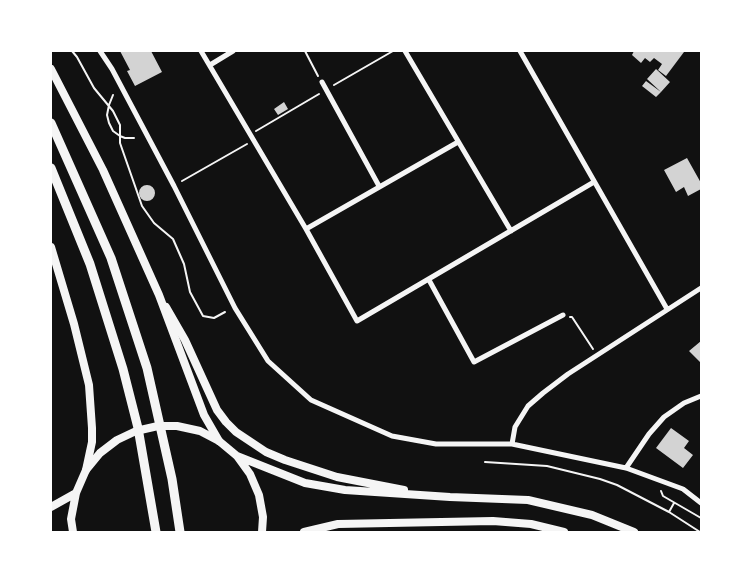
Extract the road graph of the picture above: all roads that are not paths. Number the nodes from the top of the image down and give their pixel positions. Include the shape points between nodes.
1 (100, 51) edge
2 (201, 51) edge
3 (234, 51) edge
4 (405, 51) edge
5 (520, 51) edge
6 (210, 65) junction
7 (51, 69) edge
8 (322, 82) road end
9 (51, 123) edge
10 (458, 142) junction
11 (51, 168) edge
12 (594, 182) junction
13 (379, 186) junction
14 (306, 229) junction
15 (511, 231) junction
16 (51, 247) edge
17 (429, 280) junction
18 (701, 288) edge
19 (159, 295) junction
20 (667, 309) junction
21 (563, 315) road end
22 (701, 396) edge
23 (219, 441) junction
24 (512, 444) junction
25 (237, 456) junction
26 (626, 468) junction
27 (86, 470) junction
28 (76, 493) junction
29 (450, 497) junction
30 (701, 502) edge
31 (51, 507) edge
32 (73, 532) edge
33 (156, 532) edge
34 (180, 532) edge
35 (262, 532) edge
36 (304, 532) edge
37 (564, 532) edge
38 (634, 532) edge

1 - 24 street via 174,186 235,308 268,361 312,400 392,436 436,444
2 - 6 street
3 - 6 street
4 - 10 street
5 - 12 street
6 - 14 street
7 - 19 main road via 103,170
8 - 13 street
9 - 34 highway via 110,258 147,368 172,478
10 - 13 street
10 - 15 street
11 - 33 highway via 90,264 123,369
12 - 15 street
12 - 20 street
13 - 14 street
14 - 17 street via 357,321
15 - 17 street
16 - 27 main road via 89,385 92,428
17 - 21 street via 474,362
18 - 20 street
19 - 23 main road via 204,415
19 - 29 main road via 185,340 217,410 249,442 285,460 337,477
20 - 24 street via 568,374 528,406 514,428
22 - 26 street via 664,417
23 - 25 main road
23 - 27 main road via 200,431 177,426 136,430 100,453
24 - 26 street
25 - 29 main road via 305,483 345,490
25 - 35 main road via 259,495
26 - 30 street via 683,489
27 - 28 main road
28 - 31 main road
28 - 32 main road via 71,519
29 - 38 main road via 528,500 556,505
36 - 37 main road via 338,524 493,521 531,524

